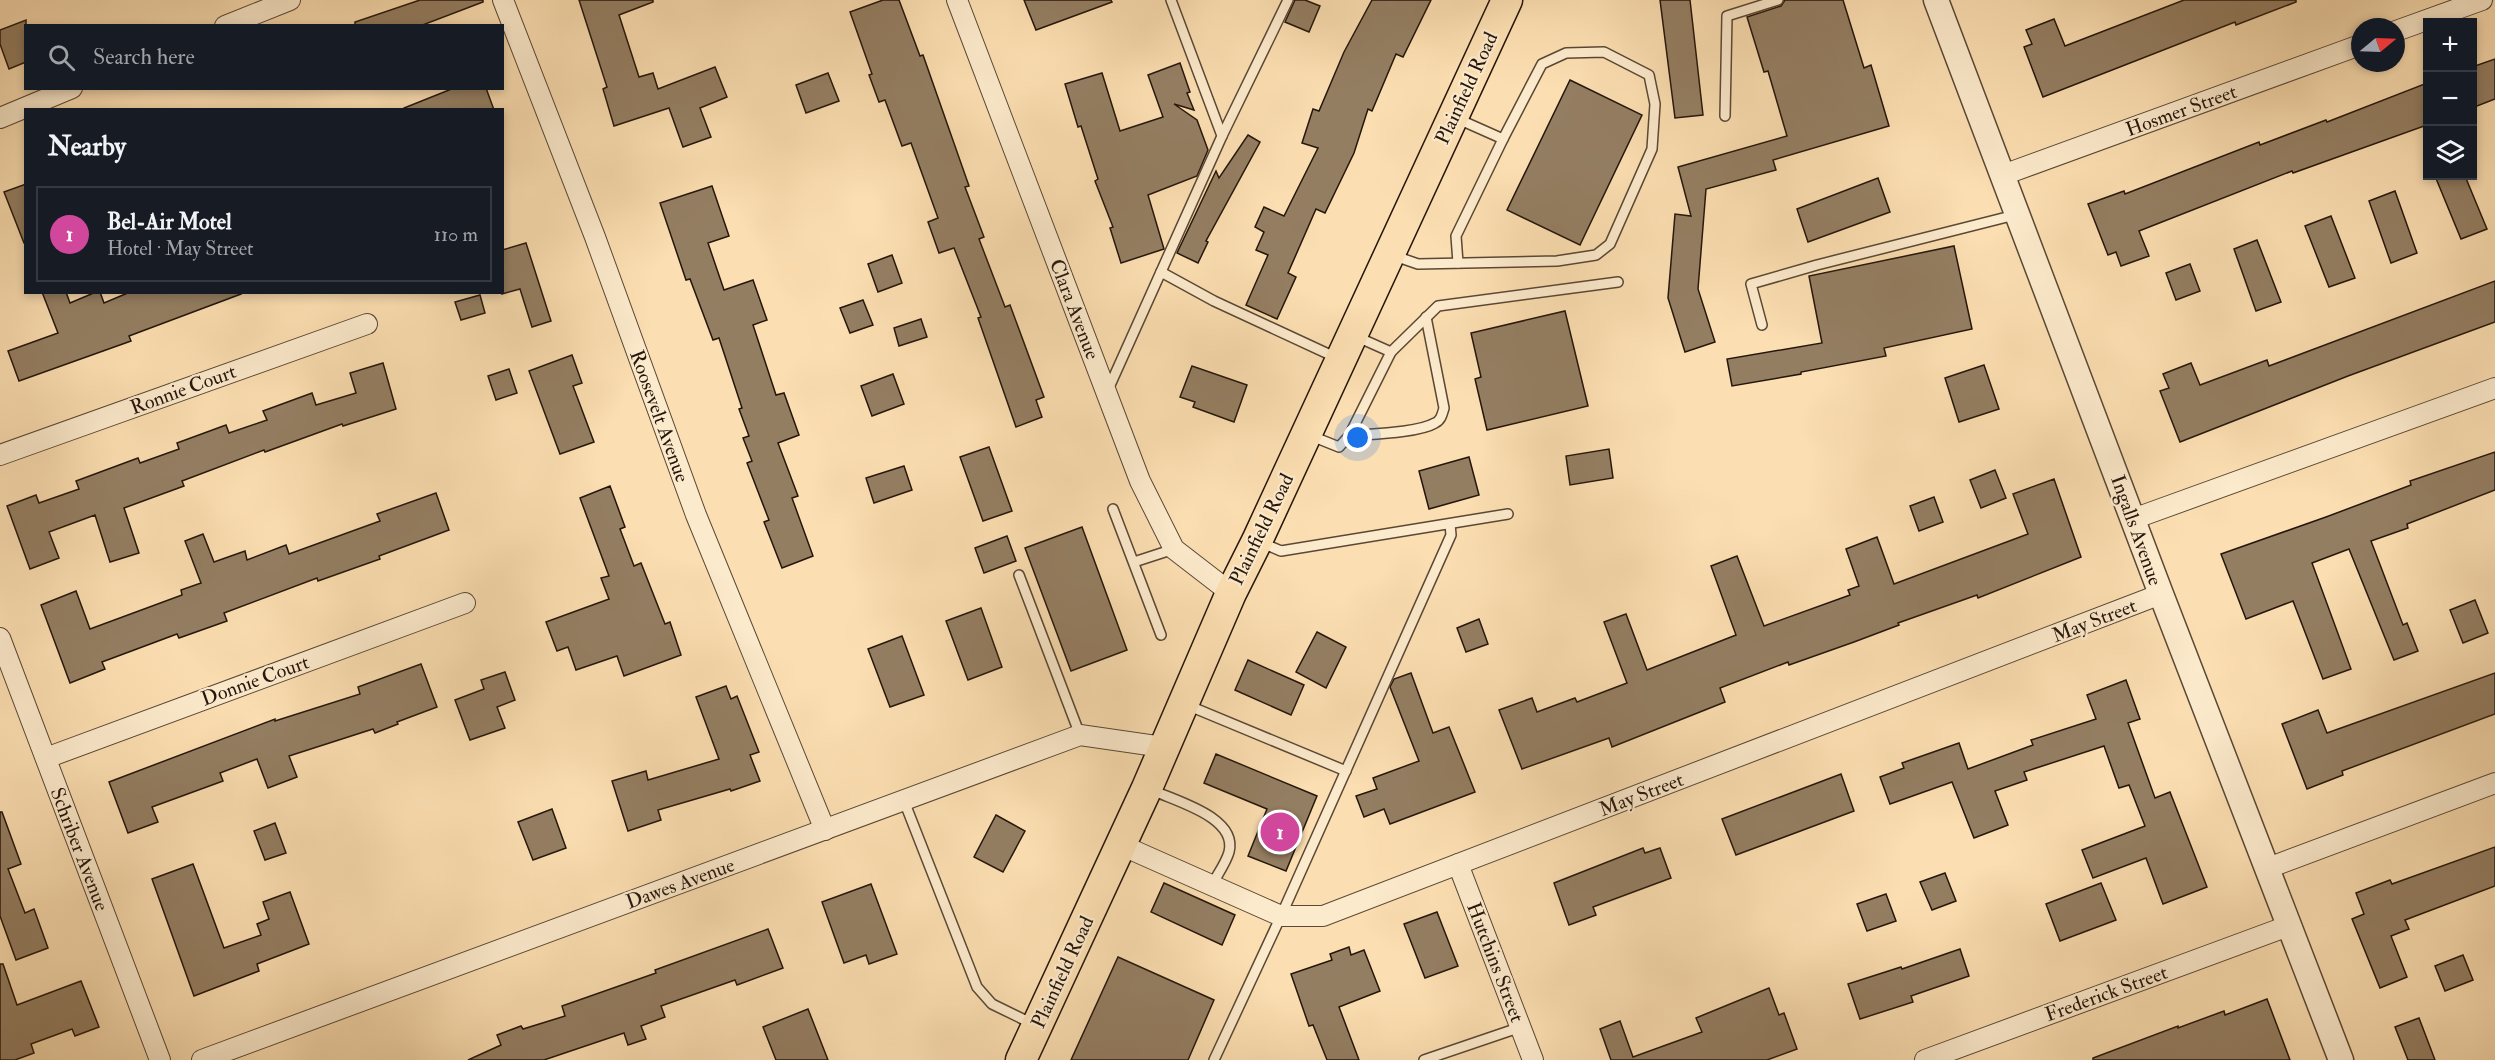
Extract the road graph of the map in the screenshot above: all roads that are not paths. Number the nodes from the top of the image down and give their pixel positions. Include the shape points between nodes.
1 (290, 0) edge
2 (503, 0) edge
3 (957, 0) edge
4 (1171, 0) edge
5 (1288, 0) edge
6 (1507, 0) edge
7 (1778, 0) edge
8 (1936, 0) edge
9 (2482, 0) edge
10 (254, 6) edge
11 (228, 24) edge
12 (2405, 29) edge
13 (2351, 48) edge
14 (67, 90) edge
15 (24, 108) edge
16 (24, 108) edge
17 (1725, 116) dead end
18 (1453, 117) junction
19 (0, 118) edge
20 (1222, 136) junction
21 (1503, 139) junction
22 (2003, 176) junction
23 (2018, 214) junction
24 (1390, 254) junction
25 (1458, 263) junction
26 (1161, 272) junction
27 (1618, 282) dead end
28 (1426, 317) junction
29 (367, 324) dead end
30 (1762, 326) dead end
31 (1347, 347) junction
32 (1391, 352) junction
33 (2495, 388) edge
34 (1107, 394) junction
35 (1307, 434) junction
36 (1349, 436) junction
37 (0, 455) edge
38 (1113, 509) dead end
39 (1508, 514) dead end
40 (2133, 519) junction
41 (1450, 524) junction
42 (1257, 541) junction
43 (1174, 549) junction
44 (1134, 562) junction
45 (1019, 575) dead end
46 (1231, 592) junction
47 (2161, 594) junction
48 (465, 603) dead end
49 (1161, 635) dead end
50 (0, 638) edge
51 (1184, 704) junction
52 (1080, 735) junction
53 (1163, 747) junction
54 (45, 758) junction
55 (1346, 771) junction
56 (2495, 783) edge
57 (1147, 788) junction
58 (904, 801) junction
59 (825, 830) junction
60 (1121, 845) junction
61 (1458, 864) junction
62 (2268, 868) junction
63 (1212, 885) junction
64 (1281, 916) junction
65 (2288, 926) junction
66 (1037, 1025) junction
67 (1521, 1027) junction
68 (160, 1060) edge
69 (202, 1060) edge
70 (1021, 1060) edge
71 (1214, 1060) edge
72 (1424, 1060) edge
73 (1533, 1060) edge
74 (1925, 1060) edge
75 (2341, 1060) edge

1 - 10 street
2 - 59 street, Roosevelt Avenue via 696,515
3 - 34 street, Clara Avenue
4 - 20 lane
5 - 20 lane
6 - 18 main road, Plainfield Road
7 - 17 lane via 1727,15
8 - 22 street, Ingalls Avenue
9 - 12 street
10 - 11 street
13 - 22 street, Hosmer Street
14 - 16 street
15 - 19 street
18 - 21 lane
18 - 24 main road, Plainfield Road
20 - 26 lane
21 - 25 lane via 1456,236
21 - 25 lane via 1542,64 1550,60 1566,53 1604,52 1649,75 1655,104 1652,149 1610,244 1596,255 1557,261
22 - 23 street, Ingalls Avenue
23 - 30 lane via 1751,284
23 - 40 street, Ingalls Avenue
24 - 25 lane via 1418,264
24 - 31 main road, Plainfield Road
26 - 31 lane via 1214,301
26 - 34 lane
27 - 28 lane via 1437,306
28 - 32 lane
28 - 36 lane via 1444,408 1441,418 1418,429
29 - 37 street, Ronnie Court
31 - 32 lane
31 - 35 main road, Plainfield Road
32 - 36 lane
33 - 40 street
34 - 43 street, Clara Avenue via 1140,482
35 - 36 lane via 1339,447
35 - 42 main road, Plainfield Road
38 - 44 lane
39 - 41 lane
40 - 47 street, Ingalls Avenue
41 - 42 lane via 1281,551
41 - 55 lane via 1451,535
42 - 46 main road, Plainfield Road
43 - 44 lane
43 - 46 street, Clara Avenue
44 - 49 lane
45 - 52 lane
46 - 51 main road, Plainfield Road
47 - 61 street, May Street
47 - 62 street, Ingalls Avenue
48 - 54 street, Donnie Court
50 - 54 street, Schriber Avenue
51 - 53 main road, Plainfield Road
51 - 55 lane
52 - 53 street, Dawes Avenue
52 - 58 street, Dawes Avenue
53 - 57 main road, Plainfield Road
54 - 68 street, Schriber Avenue
55 - 64 lane
56 - 62 street
57 - 60 main road, Plainfield Road
57 - 63 lane via 1217,819 1228,835 1230,851
58 - 59 street, Dawes Avenue
58 - 66 lane via 977,987 992,1004
59 - 69 street, Dawes Avenue
60 - 63 street, May Street
60 - 66 main road, Plainfield Road
61 - 64 street, May Street via 1323,916
61 - 67 street, Hutchins Street
62 - 65 street, Ingalls Avenue
63 - 64 street, May Street
64 - 71 lane
65 - 74 street, Frederick Street
65 - 75 street, Ingalls Avenue
66 - 70 main road, Plainfield Road
67 - 72 lane
67 - 73 street, Hutchins Street

